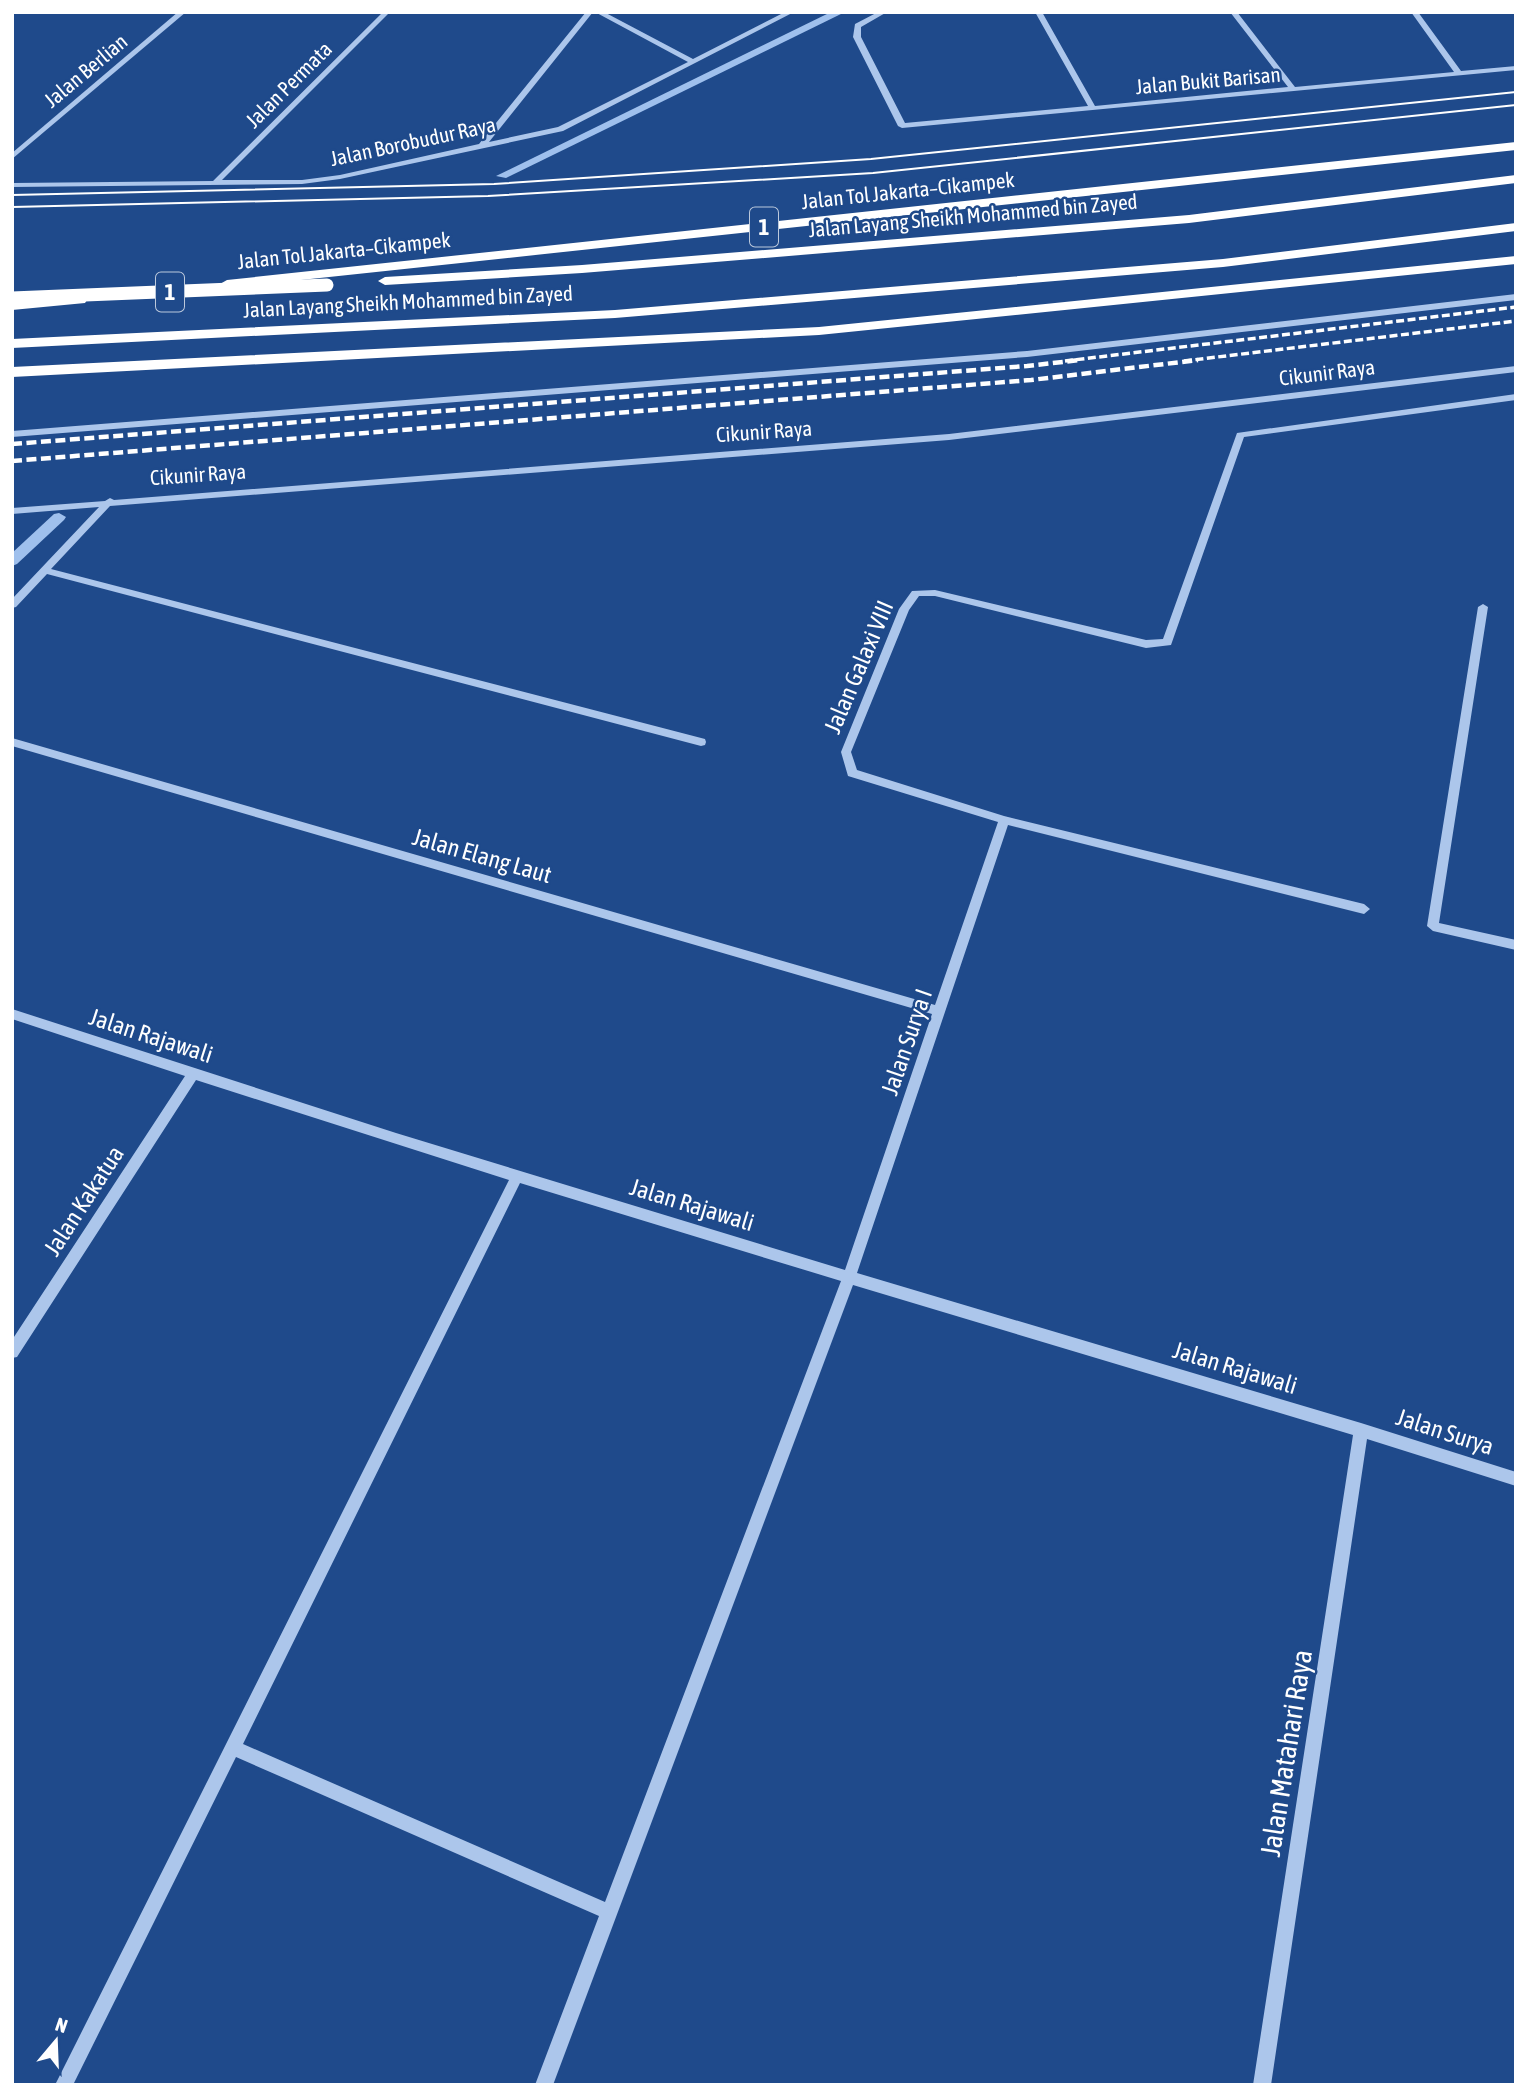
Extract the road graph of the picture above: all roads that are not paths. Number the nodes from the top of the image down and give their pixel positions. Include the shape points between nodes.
1 (183, 12) edge
2 (387, 12) edge
3 (590, 12) edge
4 (597, 12) edge
5 (791, 12) edge
6 (884, 12) edge
7 (1038, 12) edge
8 (1233, 12) edge
9 (1414, 12) edge
10 (694, 62) junction
11 (1516, 68) edge
12 (1459, 74) junction
13 (1294, 90) junction
14 (1093, 109) junction
15 (482, 146) junction
16 (1516, 146) edge
17 (12, 157) edge
18 (1516, 179) edge
19 (216, 182) junction
20 (12, 185) edge
21 (1516, 227) edge
22 (1516, 260) edge
23 (1516, 297) edge
24 (12, 298) edge
25 (12, 306) edge
26 (12, 344) edge
27 (1516, 369) edge
28 (12, 372) edge
29 (1516, 397) edge
30 (12, 433) edge
31 (110, 501) junction
32 (12, 511) edge
33 (46, 571) junction
34 (12, 605) edge
35 (1483, 607) dead end
36 (1167, 642) joint
37 (12, 741) edge
38 (701, 742) dead end
39 (1004, 820) junction
40 (1364, 909) dead end
41 (1516, 946) edge
42 (939, 1011) junction
43 (12, 1014) edge
44 (193, 1074) junction
45 (518, 1175) junction
46 (849, 1277) junction
47 (12, 1352) edge
48 (1361, 1430) junction
49 (1516, 1479) edge
50 (232, 1747) junction
51 (609, 1912) junction
52 (64, 2085) edge
53 (544, 2085) edge
54 (1262, 2085) edge

1 - 17 street, Jalan Berlian
2 - 19 street, Jalan Permata
3 - 15 street
4 - 10 street
5 - 10 street, Jalan Borobudur Raya
6 - 14 street, Jalan Bukit Barisan via 858,26 857,37 902,126
7 - 14 street
8 - 13 street
9 - 12 street
10 - 15 street, Jalan Borobudur Raya via 560,129
11 - 12 street, Jalan Bukit Barisan
12 - 13 street, Jalan Bukit Barisan
13 - 14 street, Jalan Bukit Barisan
15 - 19 street, Jalan Borobudur Raya via 340,177
16 - 25 highway, Jalan Tol Jakarta–Cikampek / 1
18 - 24 highway, Jalan Layang Sheikh Mohammed bin Zayed / 1, bridge via 1189,219 582,269
19 - 20 street, Jalan Borobudur Raya
21 - 26 highway, Jalan Layang Sheikh Mohammed bin Zayed / 1 via 1223,263 615,314
22 - 28 highway via 818,331
23 - 30 street via 1027,354
27 - 31 street, Cikunir Raya via 950,437
29 - 36 street via 1240,435
31 - 32 street, Cikunir Raya
31 - 33 street
33 - 34 street
33 - 38 street
35 - 41 street via 1433,926
36 - 39 street, Jalan Galaxi VIII via 1146,644 935,593 916,593 904,609 846,752 852,773
37 - 42 street, Jalan Elang Laut
39 - 40 street
39 - 42 street, Jalan Surya I
42 - 46 street, Jalan Surya I
43 - 44 street, Jalan Rajawali
44 - 45 street, Jalan Rajawali
44 - 47 street, Jalan Kakatua
45 - 46 street, Jalan Rajawali
45 - 50 street
46 - 48 street, Jalan Rajawali
46 - 51 street, Jalan Surya I
48 - 49 street, Jalan Surya
48 - 54 street, Jalan Matahari Raya
50 - 51 street
50 - 52 street
51 - 53 street, Jalan Surya I

